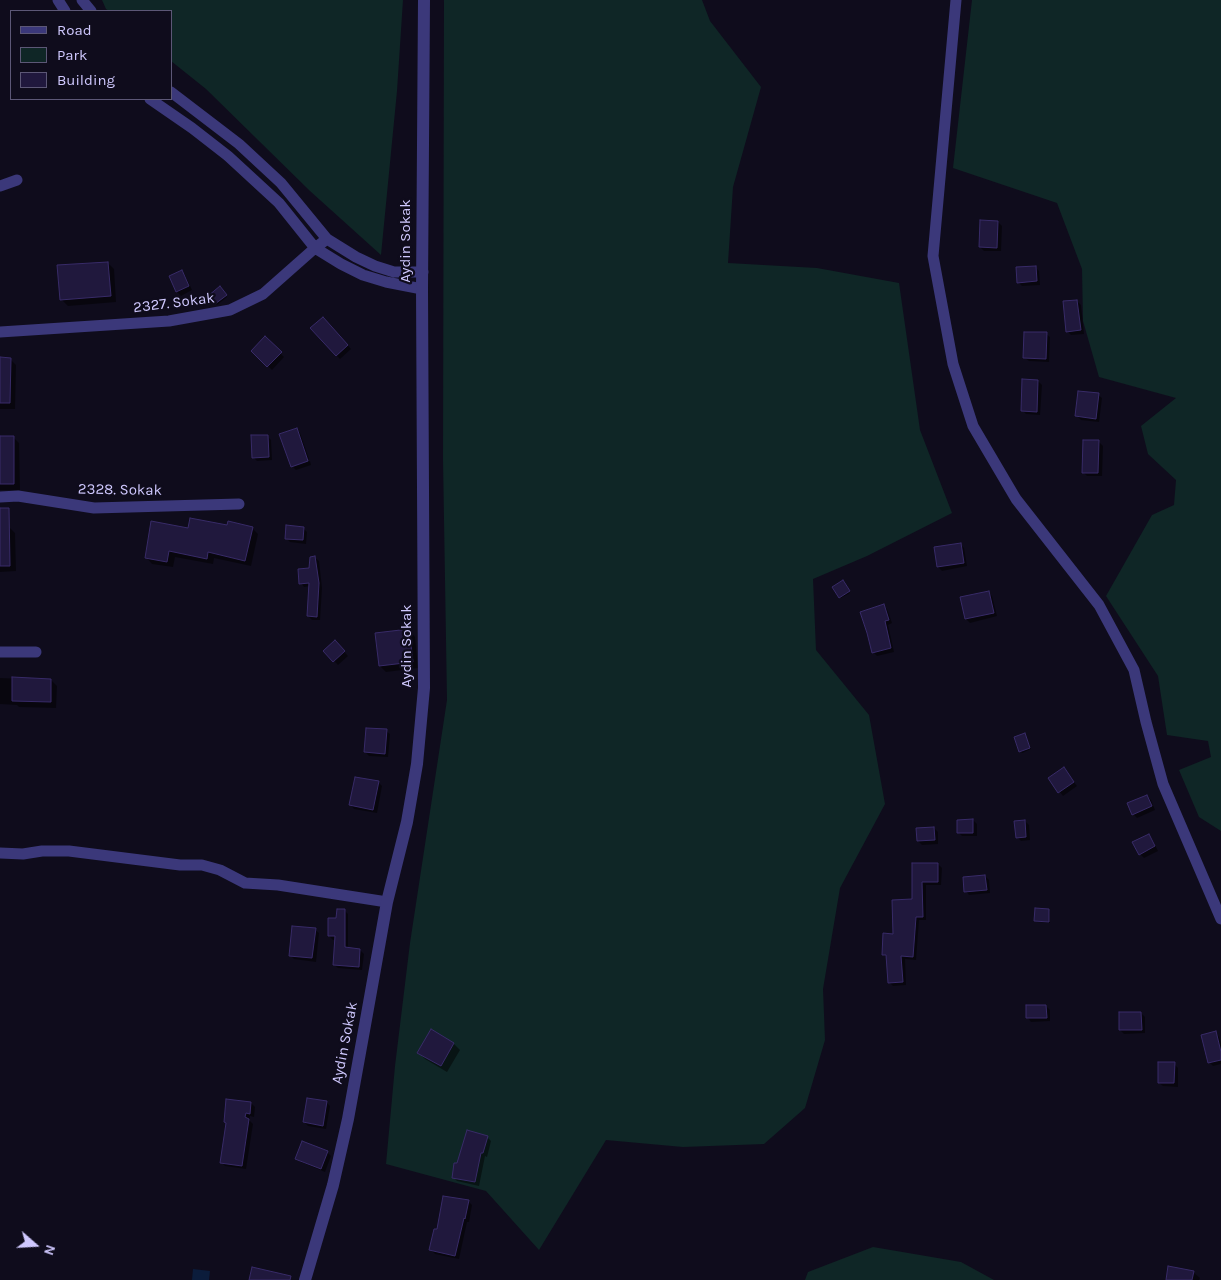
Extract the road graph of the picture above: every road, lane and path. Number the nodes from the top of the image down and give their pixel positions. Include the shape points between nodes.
1 (82, 0) edge
2 (424, 0) edge
3 (956, 0) edge
4 (90, 10) edge
5 (172, 93) edge
6 (151, 100) edge
7 (17, 180) dead end
8 (0, 186) edge
9 (327, 239) junction
10 (315, 248) junction
11 (423, 272) junction
12 (422, 289) junction
13 (0, 332) edge
14 (0, 497) edge
15 (239, 504) dead end
16 (0, 652) edge
17 (36, 652) dead end
18 (0, 852) edge
19 (387, 902) junction
20 (1221, 919) edge
21 (305, 1280) edge

1 - 4 street
2 - 11 street, Aydin Sokak
3 - 20 street via 934,256 953,364 973,426 1016,499 1099,604 1134,670 1163,784
5 - 9 street via 239,144 281,183
6 - 10 street via 228,156 279,203
7 - 8 street
9 - 10 street, 2327. Sokak
9 - 11 street via 375,266 394,272
10 - 12 street via 363,275
10 - 13 street, 2327. Sokak via 263,294 230,310 169,321
11 - 12 street, Aydin Sokak
12 - 19 street, Aydin Sokak via 424,688 417,764 407,822
14 - 15 street, 2328. Sokak via 18,496 94,508
16 - 17 street
18 - 19 street via 69,851 202,865 245,883
19 - 21 street, Aydin Sokak via 346,1128 333,1186

